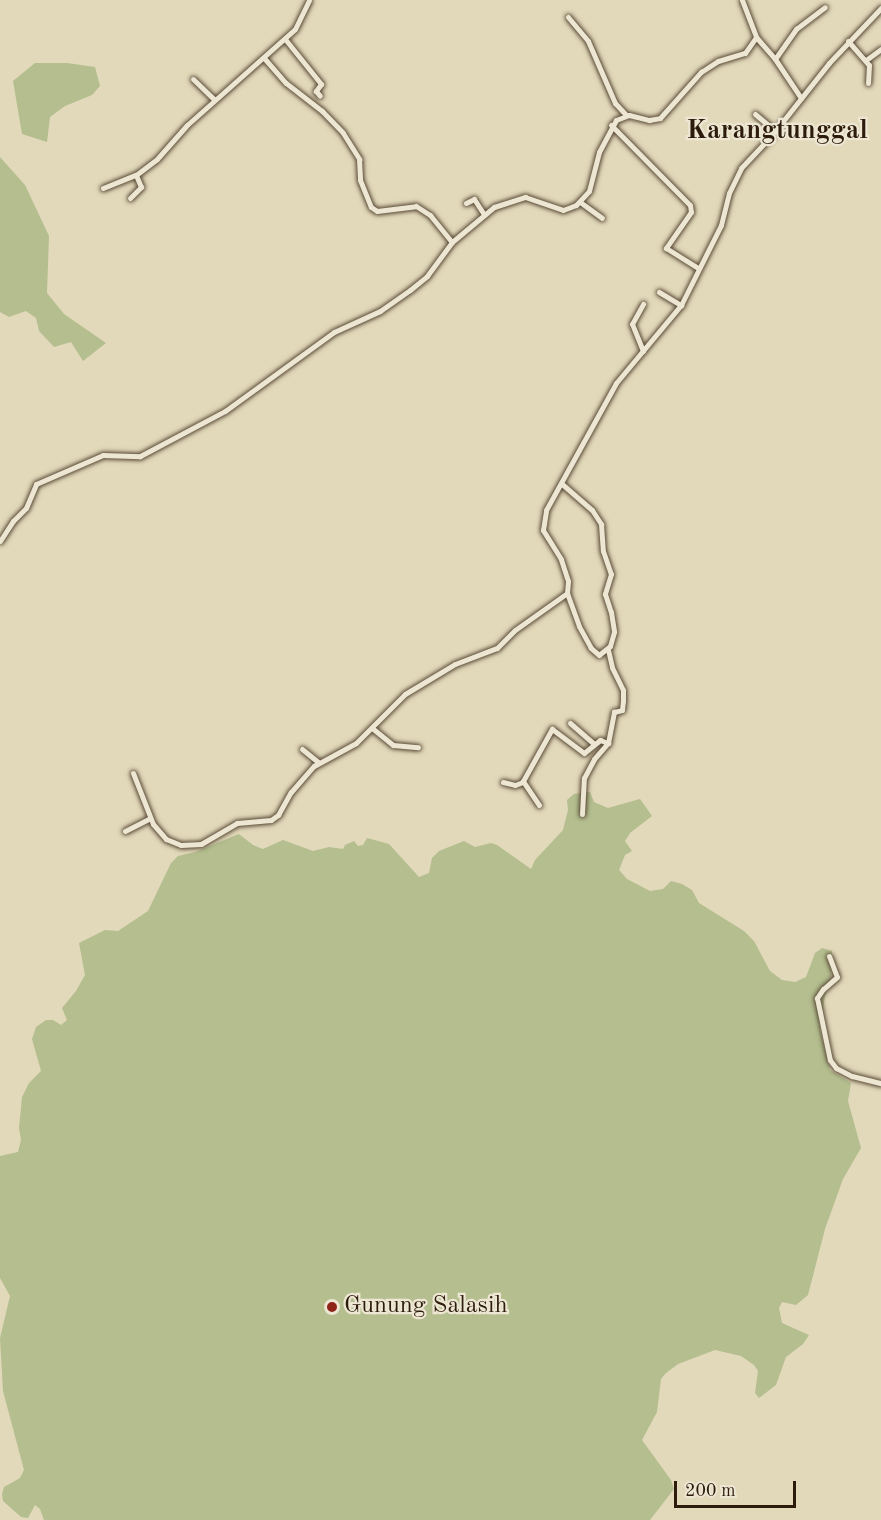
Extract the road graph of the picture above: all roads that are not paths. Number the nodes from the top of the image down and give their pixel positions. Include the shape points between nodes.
1 (309, 0) edge
2 (742, 0) edge
3 (825, 7) dead end
4 (881, 8) edge
5 (568, 17) dead end
6 (756, 37) junction
7 (285, 39) junction
8 (849, 41) junction
9 (881, 49) edge
10 (264, 58) junction
11 (775, 59) junction
12 (866, 60) junction
13 (193, 80) dead end
14 (868, 82) dead end
15 (320, 96) dead end
16 (801, 98) junction
17 (214, 99) junction
18 (755, 114) dead end
19 (626, 115) junction
20 (611, 125) junction
21 (775, 131) junction
22 (136, 175) junction
23 (103, 188) dead end
24 (130, 198) dead end
25 (580, 202) junction
26 (466, 203) dead end
27 (483, 213) junction
28 (602, 218) dead end
29 (452, 242) junction
30 (698, 268) junction
31 (659, 292) dead end
32 (643, 304) dead end
33 (681, 305) junction
34 (643, 351) junction
35 (562, 484) junction
36 (0, 541) edge
37 (567, 593) junction
38 (608, 649) junction
39 (570, 723) dead end
40 (372, 729) junction
41 (608, 743) junction
42 (594, 744) junction
43 (418, 747) dead end
44 (302, 749) dead end
45 (318, 762) junction
46 (133, 773) dead end
47 (502, 782) dead end
48 (523, 782) junction
49 (539, 805) dead end
50 (582, 814) dead end
51 (149, 819) junction
52 (125, 831) dead end
53 (829, 956) dead end
54 (881, 1083) edge

1 - 7 street via 301,21
2 - 6 street
3 - 11 street via 796,29
4 - 8 street
5 - 19 street via 588,41 615,103
6 - 11 street
6 - 19 street via 745,53 718,61 701,72 657,119
7 - 10 street
7 - 15 street via 321,84 316,91
8 - 12 street
8 - 16 street
9 - 12 street
10 - 17 street
10 - 29 street via 343,133 359,159 360,180 371,207 377,211 416,206
11 - 16 street
12 - 14 street via 870,68
13 - 17 street
16 - 21 street
17 - 22 street via 157,159
18 - 21 street
19 - 20 street
20 - 25 street via 591,185
20 - 30 street via 690,205 691,212 666,248
21 - 30 street via 741,168 729,193 721,225
22 - 23 street
22 - 24 street via 141,186
25 - 27 street via 563,210 535,199 520,198
25 - 28 street
26 - 27 street via 474,199
27 - 29 street
29 - 36 street via 427,276 410,290 334,332 225,411 140,456 100,455 36,484 30,502
30 - 33 street
31 - 33 street
32 - 34 street via 632,324
33 - 34 street
34 - 35 street via 605,400
35 - 37 street via 546,510 542,526 561,559 568,581
35 - 38 street via 602,524 603,551 611,574 605,594 614,628
37 - 38 street via 591,648 598,655
37 - 40 street via 515,630 497,648 455,664 405,694
38 - 41 street via 623,701 622,710 614,712
39 - 42 street
40 - 43 street via 393,745
40 - 45 street via 350,746
41 - 42 street
41 - 50 street via 584,778
42 - 48 street via 584,753 553,729
44 - 45 street
45 - 51 street via 291,792 276,818 237,823 201,844 188,846 166,839
46 - 51 street
47 - 48 street
48 - 49 street
51 - 52 street
53 - 54 street via 837,977 822,989 818,998 830,1060 852,1076

